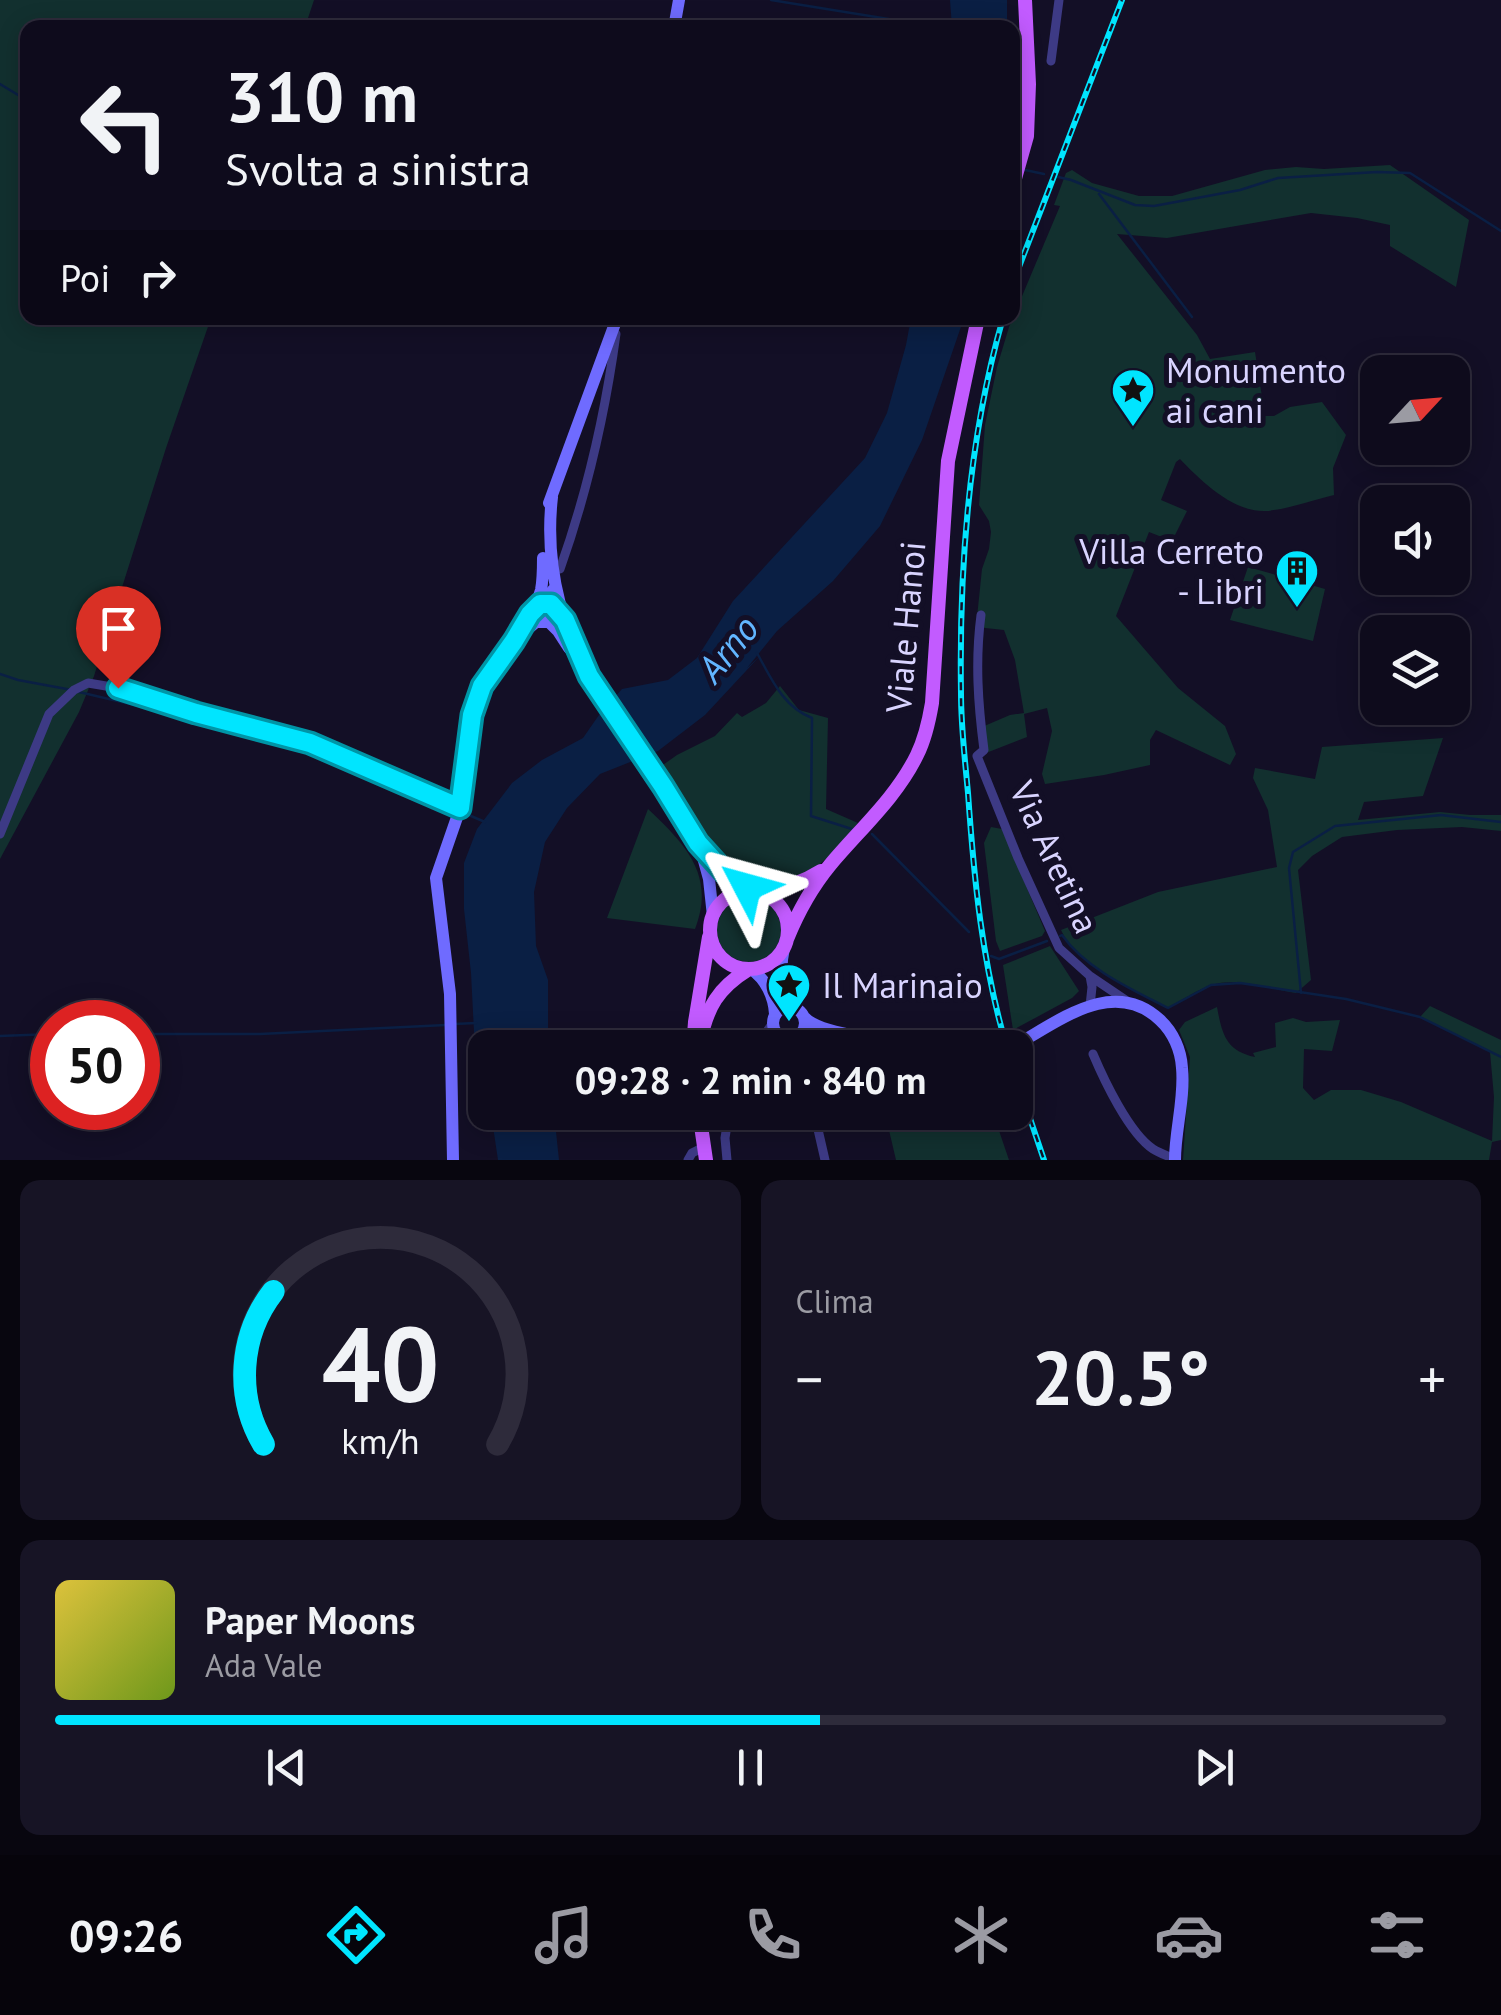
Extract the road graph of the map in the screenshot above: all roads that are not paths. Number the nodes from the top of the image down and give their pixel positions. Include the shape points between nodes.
1 (1025, 0) edge
2 (1058, 0) edge
3 (1052, 61) dead end
4 (1020, 161) edge
5 (615, 325) edge
6 (617, 325) edge
7 (977, 325) edge
8 (552, 497) junction
9 (544, 558) junction
10 (557, 575) junction
11 (551, 604) junction
12 (982, 615) dead end
13 (533, 618) junction
14 (565, 620) junction
15 (569, 648) junction
16 (588, 675) junction
17 (460, 808) junction
18 (0, 834) edge
19 (698, 843) junction
20 (830, 866) junction
21 (758, 892) junction
22 (712, 924) junction
23 (786, 944) junction
24 (750, 969) junction
25 (1090, 976) junction
26 (1102, 984) junction
27 (1105, 1001) junction
28 (1130, 1002) junction
29 (1090, 1006) junction
30 (799, 1012) junction
31 (695, 1030) edge
32 (702, 1030) edge
33 (785, 1030) edge
34 (787, 1030) edge
35 (795, 1030) edge
36 (833, 1030) edge
37 (1033, 1036) edge
38 (1093, 1054) dead end
39 (727, 1130) edge
40 (818, 1130) edge
41 (705, 1154) edge
42 (453, 1160) edge
43 (688, 1160) edge
44 (727, 1160) edge
45 (826, 1160) edge
46 (1175, 1160) edge

1 - 4 main road via 1029,84
2 - 3 street
5 - 8 main road
6 - 10 street via 597,444
7 - 20 main road, Viale Hanoi via 946,482 927,726 903,779
8 - 9 main road
8 - 10 main road
9 - 11 main road
9 - 13 main road
10 - 11 main road
10 - 14 main road
11 - 13 main road via 540,604
11 - 14 main road
11 - 15 main road
12 - 25 street, Via Aretina via 977,686 984,750 977,756 1051,934
13 - 15 main road via 548,622
13 - 17 main road via 476,700
14 - 16 main road
15 - 16 main road
16 - 19 main road
17 - 18 street via 310,743 88,683 48,714
17 - 42 main road via 436,878 450,994
19 - 21 main road via 728,876
19 - 22 main road
20 - 21 main road, Viale Hanoi via 786,888
20 - 23 main road, Viale Hanoi
21 - 22 main road, Viale Hanoi via 734,894 718,907
21 - 23 main road via 780,906
22 - 24 main road via 718,954
22 - 31 main road
23 - 24 main road via 770,963
23 - 30 main road via 781,981
24 - 32 main road via 717,994
24 - 33 main road via 766,985
25 - 26 street, Via Aretina
25 - 29 street, Via Aretina
26 - 27 street
26 - 28 street, Via Aretina
27 - 28 main road
27 - 29 main road
28 - 46 main road, Via Aretina via 1161,1021 1178,1049
29 - 37 main road
30 - 34 main road via 784,1008
30 - 35 main road via 805,1025
30 - 36 main road
38 - 46 street, Via Aretina via 1145,1142
39 - 44 street
40 - 45 street
41 - 43 street via 692,1153

